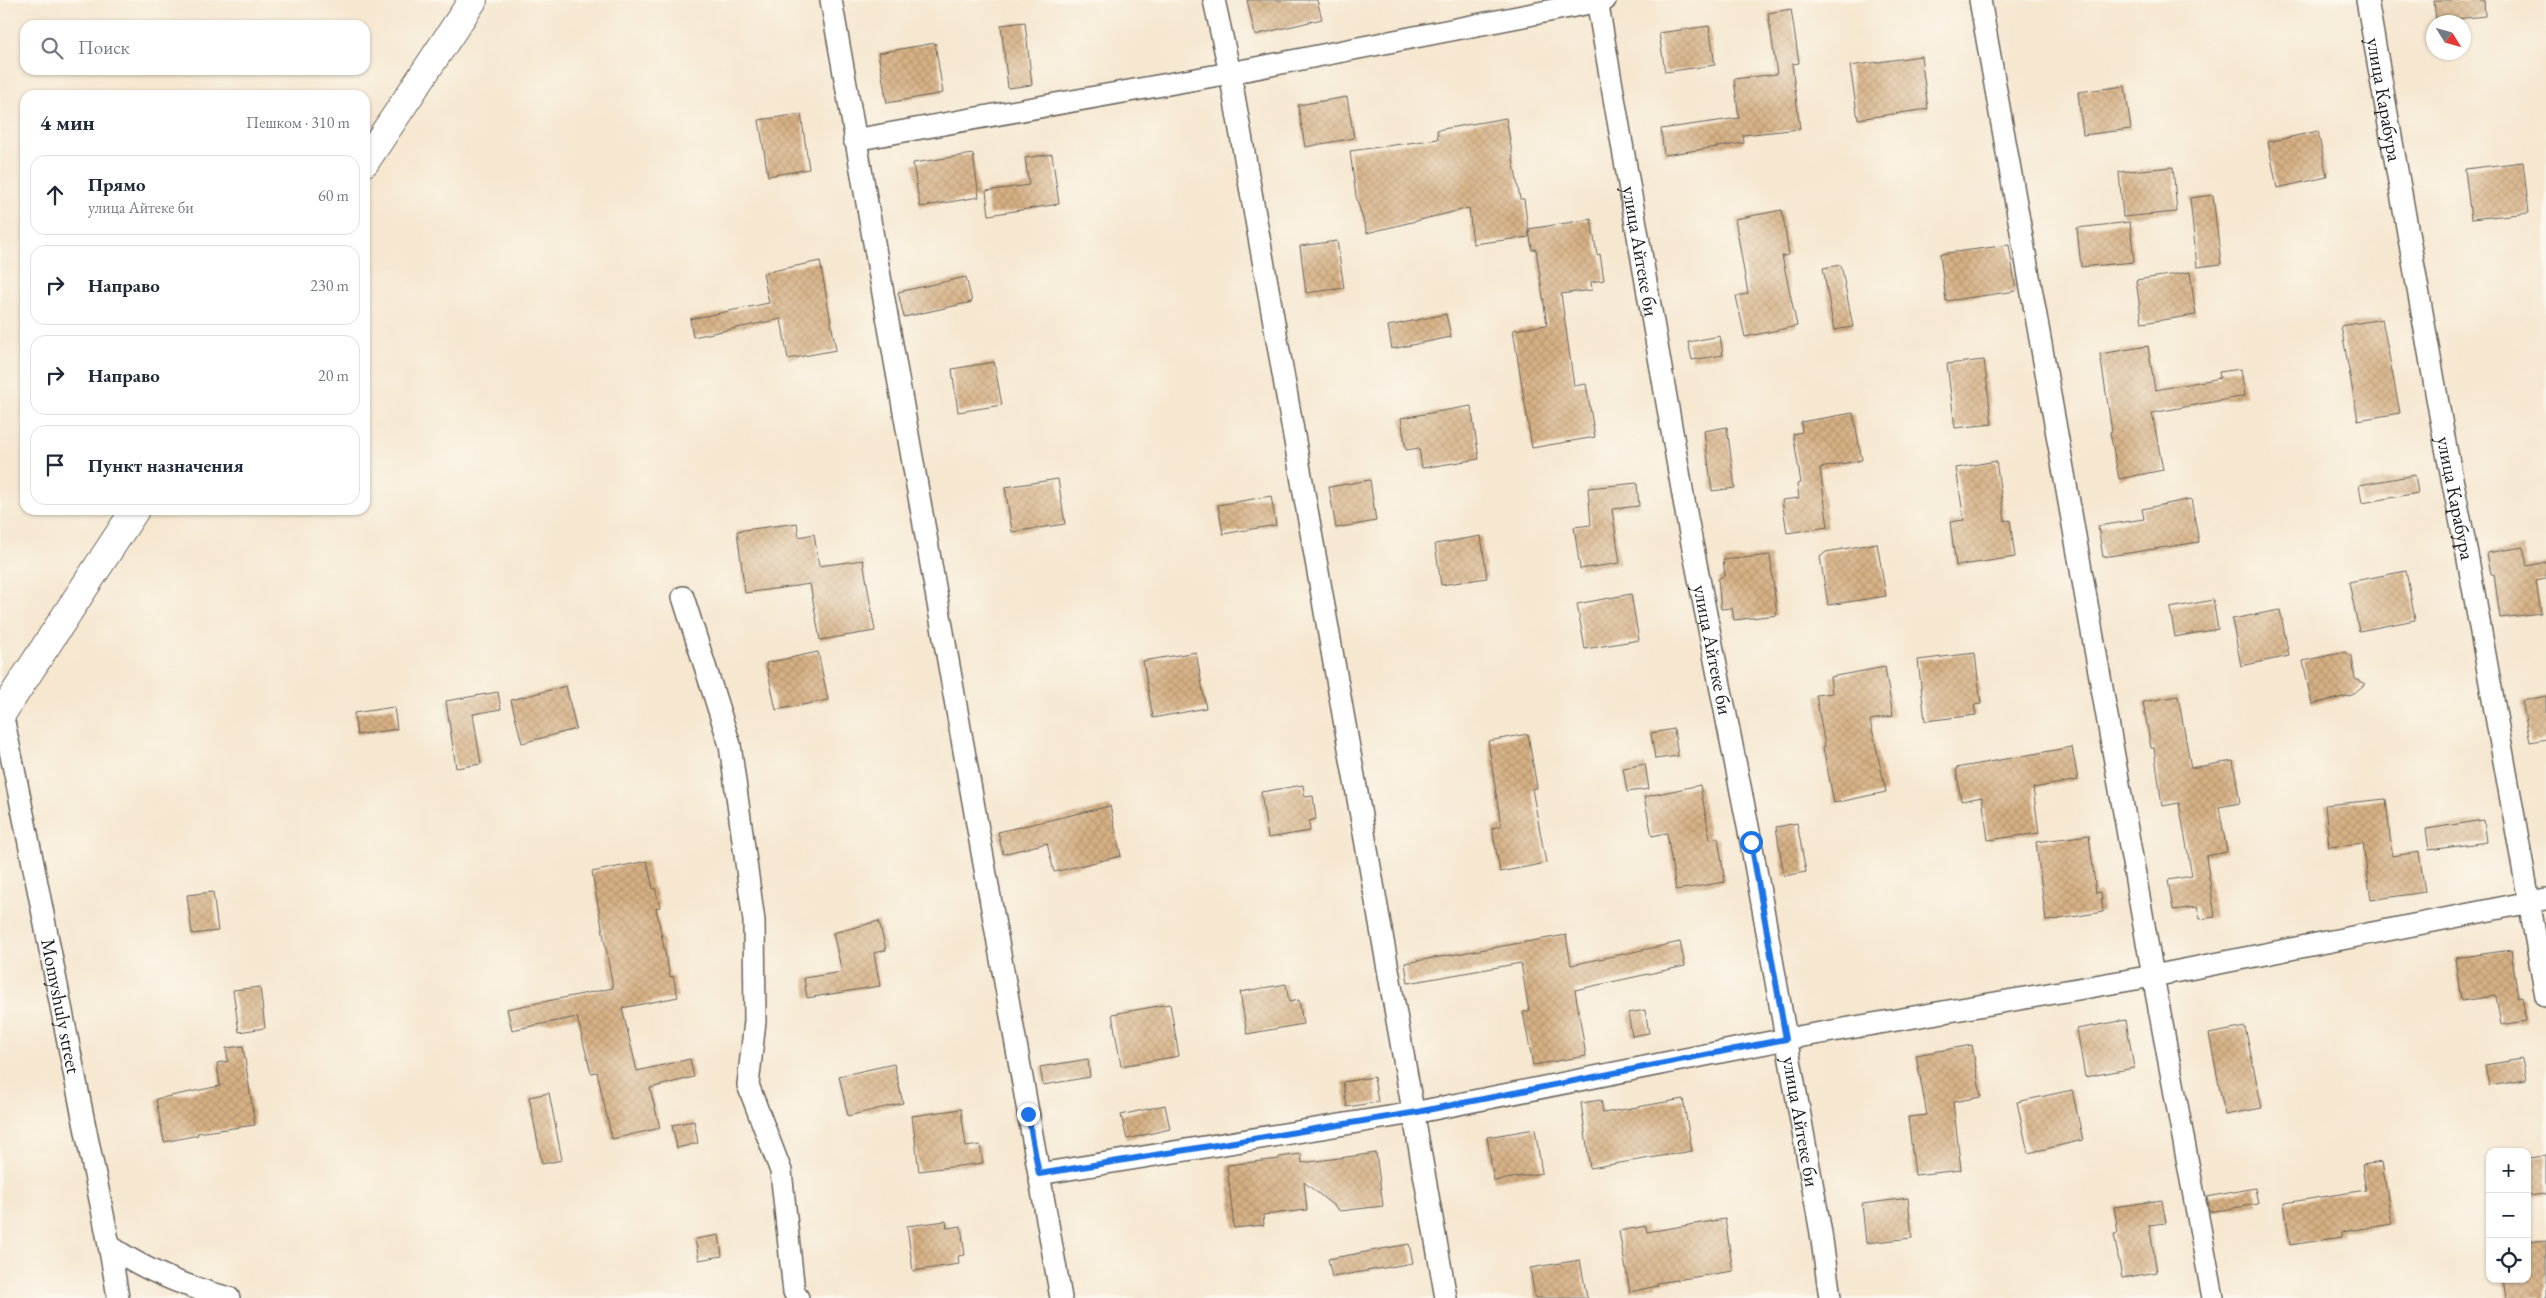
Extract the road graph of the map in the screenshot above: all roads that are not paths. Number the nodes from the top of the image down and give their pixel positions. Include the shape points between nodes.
1 (473, 0) edge
2 (831, 0) edge
3 (1214, 0) edge
4 (1599, 0) edge
5 (1980, 0) edge
6 (2367, 0) edge
7 (1230, 73) junction
8 (854, 140) junction
9 (370, 154) edge
10 (131, 515) edge
11 (683, 597) dead end
12 (1, 715) edge
13 (2538, 900) edge
14 (2153, 976) junction
15 (2546, 996) edge
16 (1786, 1039) junction
17 (1412, 1113) junction
18 (1039, 1174) junction
19 (110, 1246) junction
20 (794, 1296) edge
21 (118, 1298) edge
22 (229, 1298) edge
23 (1061, 1298) edge
24 (1446, 1298) edge
25 (1830, 1298) edge
26 (2213, 1298) edge

1 - 9 main road
2 - 8 street
3 - 7 street
4 - 7 street
4 - 16 street, улица Айтеке би via 1687,518
5 - 14 street
6 - 13 street, улица Карабура via 2444,443
7 - 8 street
7 - 17 street
8 - 18 street
10 - 12 main road
11 - 20 street via 730,746 754,921 755,1021 748,1085 781,1171
12 - 19 street, Momyshuly street via 34,859
13 - 14 street
13 - 15 street, улица Карабура
14 - 16 street
14 - 26 street
16 - 17 street
16 - 25 street, улица Айтеке би
17 - 18 street
17 - 24 street
18 - 23 street
19 - 21 street, Momyshuly street
19 - 22 street via 170,1281

